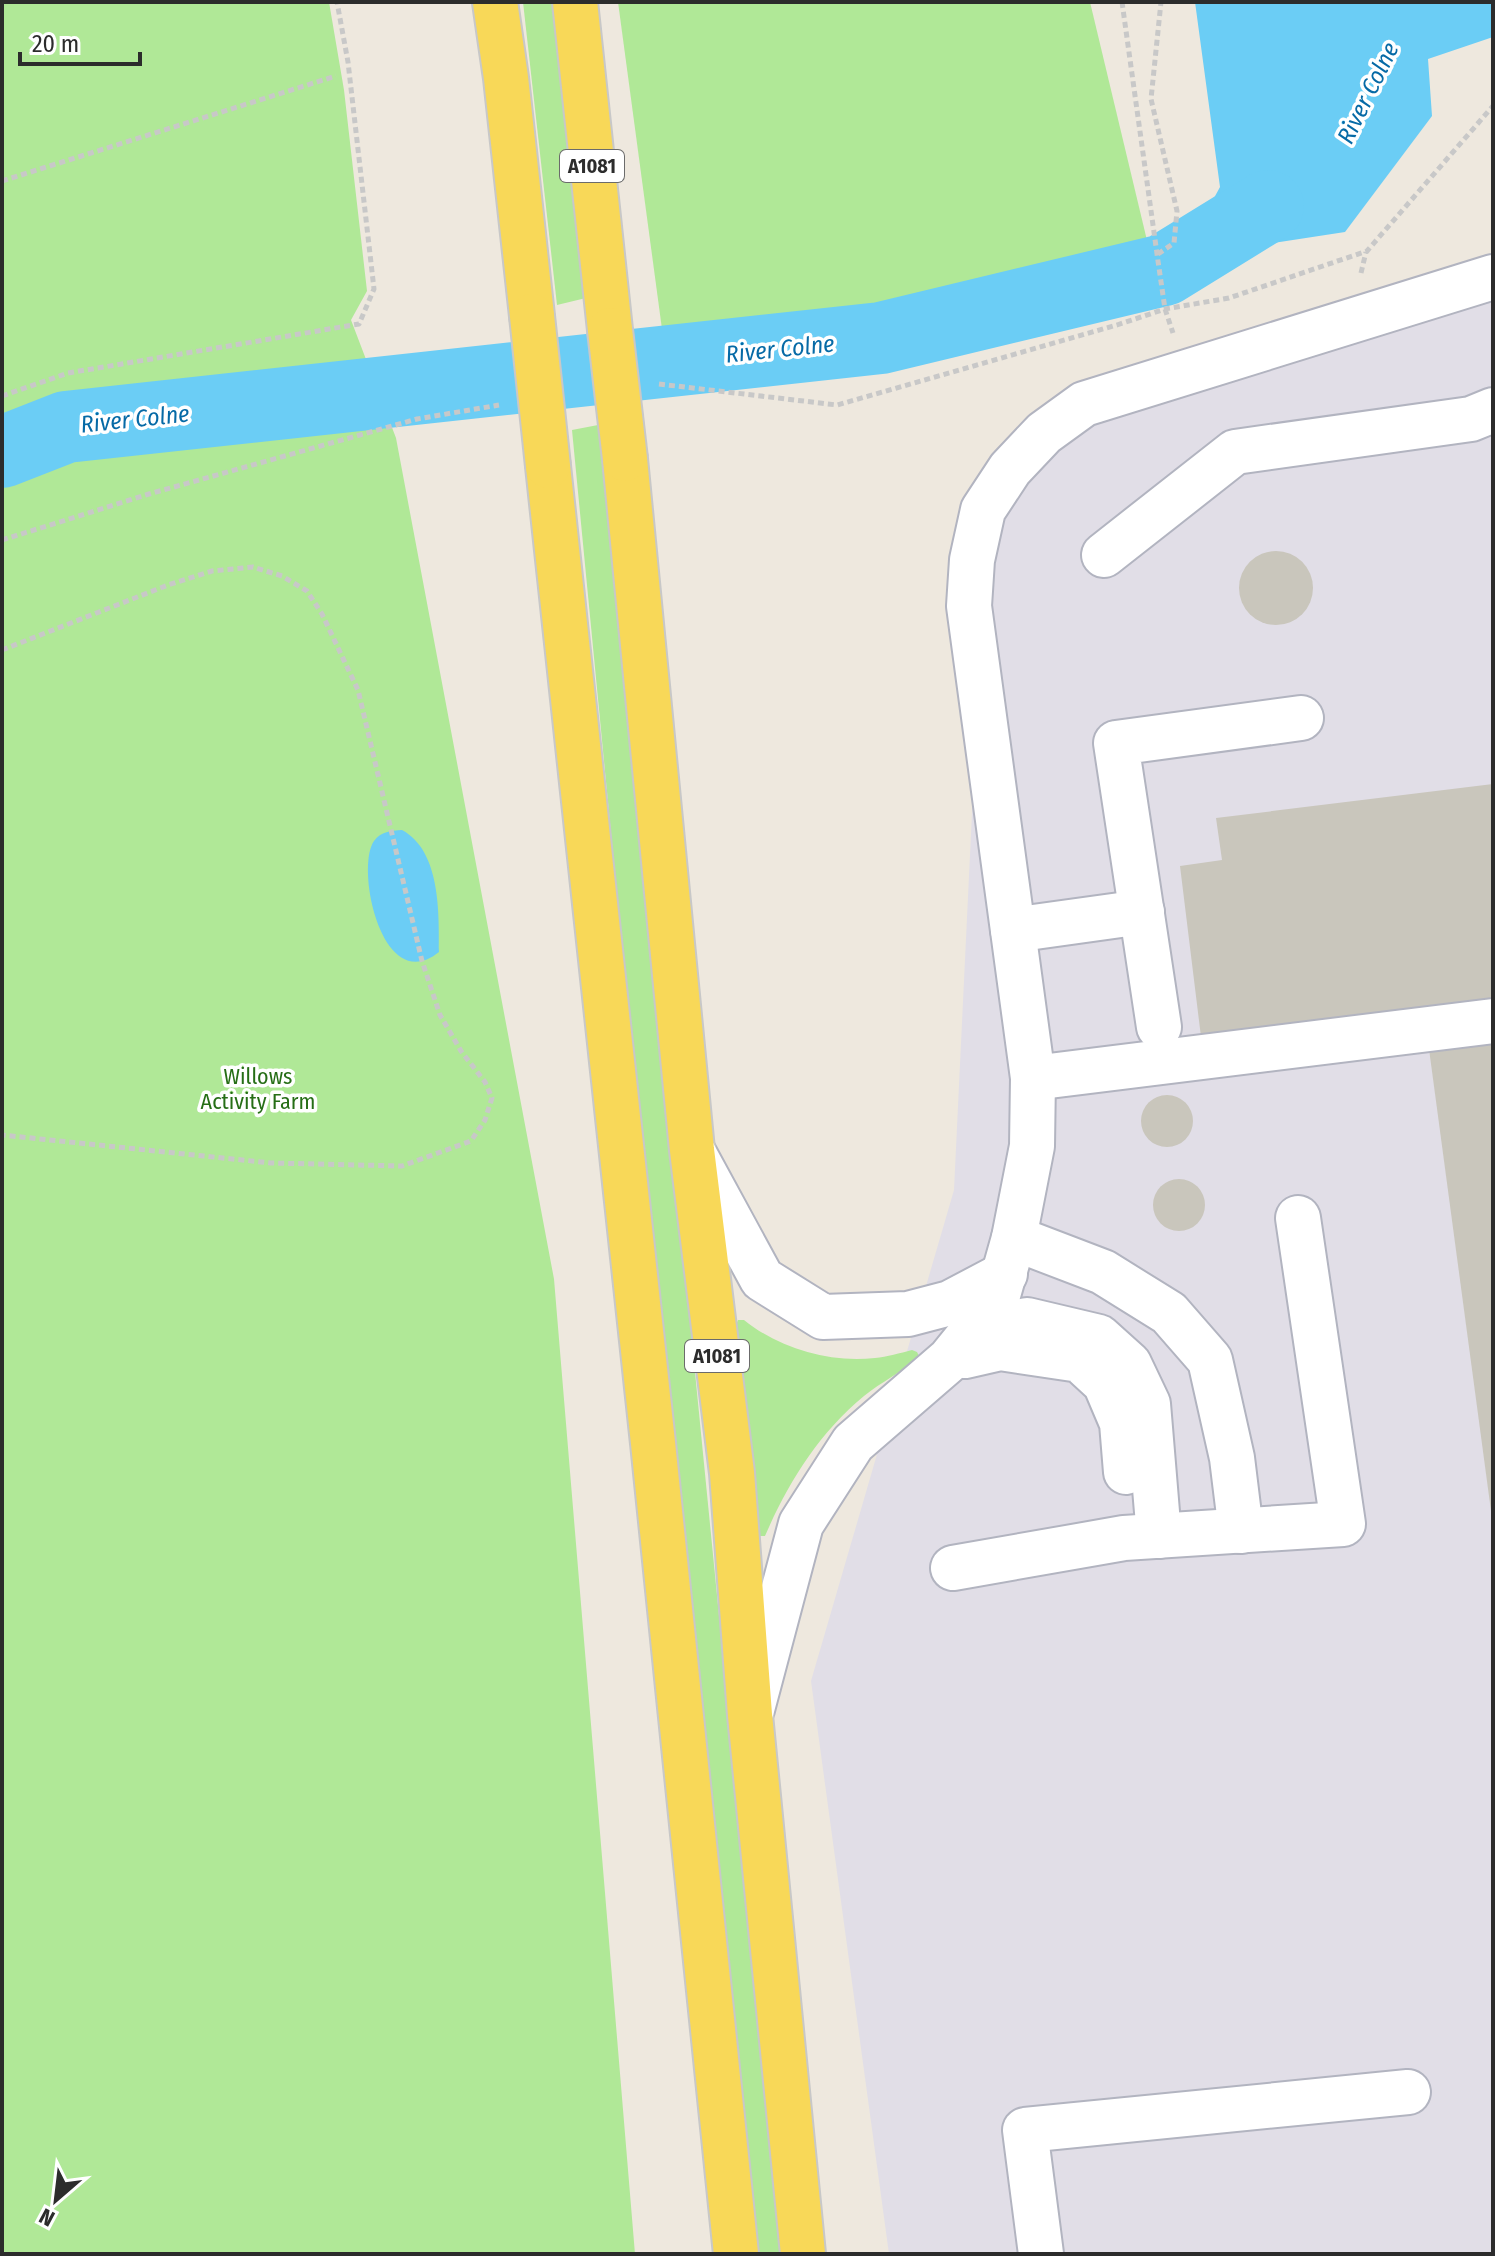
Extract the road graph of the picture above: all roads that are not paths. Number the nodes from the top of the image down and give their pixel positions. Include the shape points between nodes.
1 (495, 2) edge
2 (575, 2) edge
3 (1493, 277) edge
4 (1493, 410) edge
5 (1104, 555) dead end
6 (1301, 718) dead end
7 (1142, 912) junction
8 (1013, 930) junction
9 (1493, 1021) edge
10 (1159, 1027) dead end
11 (1033, 1078) junction
12 (692, 1150) junction
13 (1298, 1218) dead end
14 (1009, 1256) junction
15 (960, 1346) junction
16 (1241, 1531) junction
17 (1145, 1537) junction
18 (953, 1568) dead end
19 (750, 1715) junction
20 (1408, 2092) dead end
21 (736, 2254) edge
22 (803, 2254) edge
23 (1041, 2254) edge

1 - 21 main road, bridge via 652,1427
2 - 12 main road, A1081, bridge
3 - 8 lane via 1084,404 1044,433 1010,469 983,510 969,606
4 - 5 lane via 1471,419 1235,452
6 - 7 lane via 1116,743
7 - 8 lane
7 - 10 lane
8 - 11 lane
9 - 11 lane
11 - 14 lane via 1032,1146
12 - 14 lane via 762,1279 823,1317 908,1314 950,1303
12 - 19 main road, A1081 via 732,1473
13 - 16 lane via 1343,1524
14 - 15 lane via 996,1302
14 - 16 lane via 1103,1272 1169,1313 1210,1360 1232,1458
15 - 17 lane via 1027,1320 1099,1337 1129,1364 1148,1404
15 - 19 lane via 853,1443 801,1524
16 - 17 lane
17 - 18 lane
19 - 22 main road, A1081
20 - 23 lane via 1025,2130

